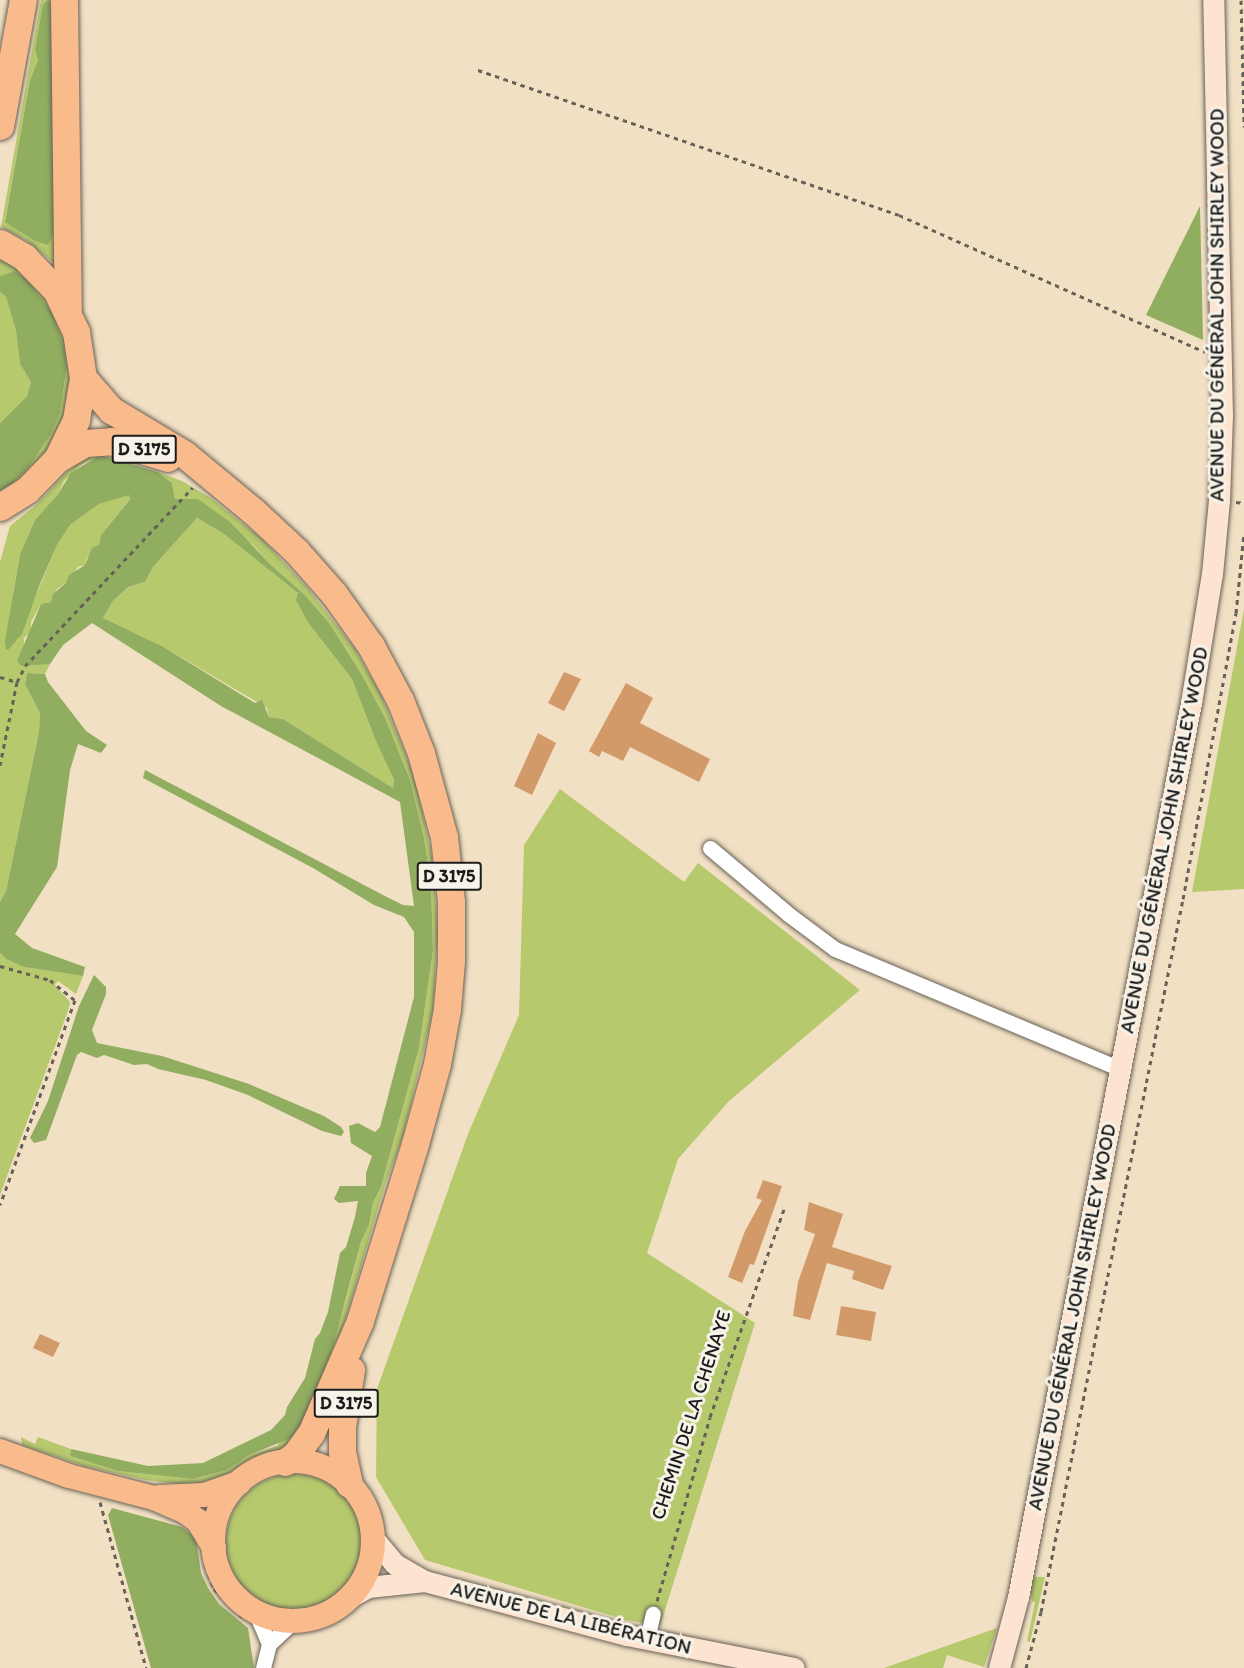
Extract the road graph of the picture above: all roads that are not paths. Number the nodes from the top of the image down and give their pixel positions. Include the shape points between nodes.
1 (22, 0) edge
2 (64, 0) edge
3 (1213, 0) edge
4 (0, 126) edge
5 (0, 243) edge
6 (68, 310) junction
7 (83, 378) junction
8 (57, 459) junction
9 (227, 490) junction
10 (3, 510) edge
11 (710, 848) dead end
12 (1120, 1069) junction
13 (360, 1321) junction
14 (0, 1450) edge
15 (285, 1462) junction
16 (239, 1482) junction
17 (349, 1484) junction
18 (154, 1498) junction
19 (373, 1538) junction
20 (209, 1553) junction
21 (425, 1581) junction
22 (350, 1597) junction
23 (653, 1614) road end
24 (249, 1615) junction
25 (294, 1621) junction
26 (647, 1639) junction
27 (269, 1644) junction
28 (263, 1668) edge
29 (794, 1668) edge
30 (999, 1668) edge

1 - 4 highway
2 - 6 highway
3 - 12 street, AVENUE DU GÉNÉRAL JOHN SHIRLEY WOOD via 1221,472 1212,574 1191,703
5 - 6 highway via 24,257 56,290
6 - 7 highway via 76,332
7 - 8 highway via 76,420
7 - 9 highway via 111,410 184,454
8 - 9 highway, D 3175 via 85,443 111,441 153,452
8 - 10 highway
9 - 13 highway, D 3175 via 310,565 371,646 422,753 444,837 452,938 443,1031 415,1144
11 - 12 street via 835,949
12 - 30 street, AVENUE DU GÉNÉRAL JOHN SHIRLEY WOOD via 1020,1585
13 - 15 highway, D 3175 via 311,1433
13 - 17 highway, D 3175 via 342,1427 342,1452
14 - 18 main road via 69,1476
15 - 16 main road via 268,1465
15 - 17 main road via 313,1463
16 - 18 main road via 204,1496
16 - 20 main road via 216,1519
17 - 19 main road via 366,1509
18 - 20 main road via 198,1521
19 - 21 street via 395,1564
19 - 22 main road via 368,1570
20 - 24 main road via 226,1585
21 - 22 street, AVENUE DE LA LIBÉRATION via 368,1587
21 - 26 street, AVENUE DE LA LIBÉRATION
22 - 25 main road via 324,1615
23 - 26 street
24 - 25 main road
24 - 27 street
25 - 27 street
26 - 29 street, AVENUE DE LA LIBÉRATION
27 - 28 street

